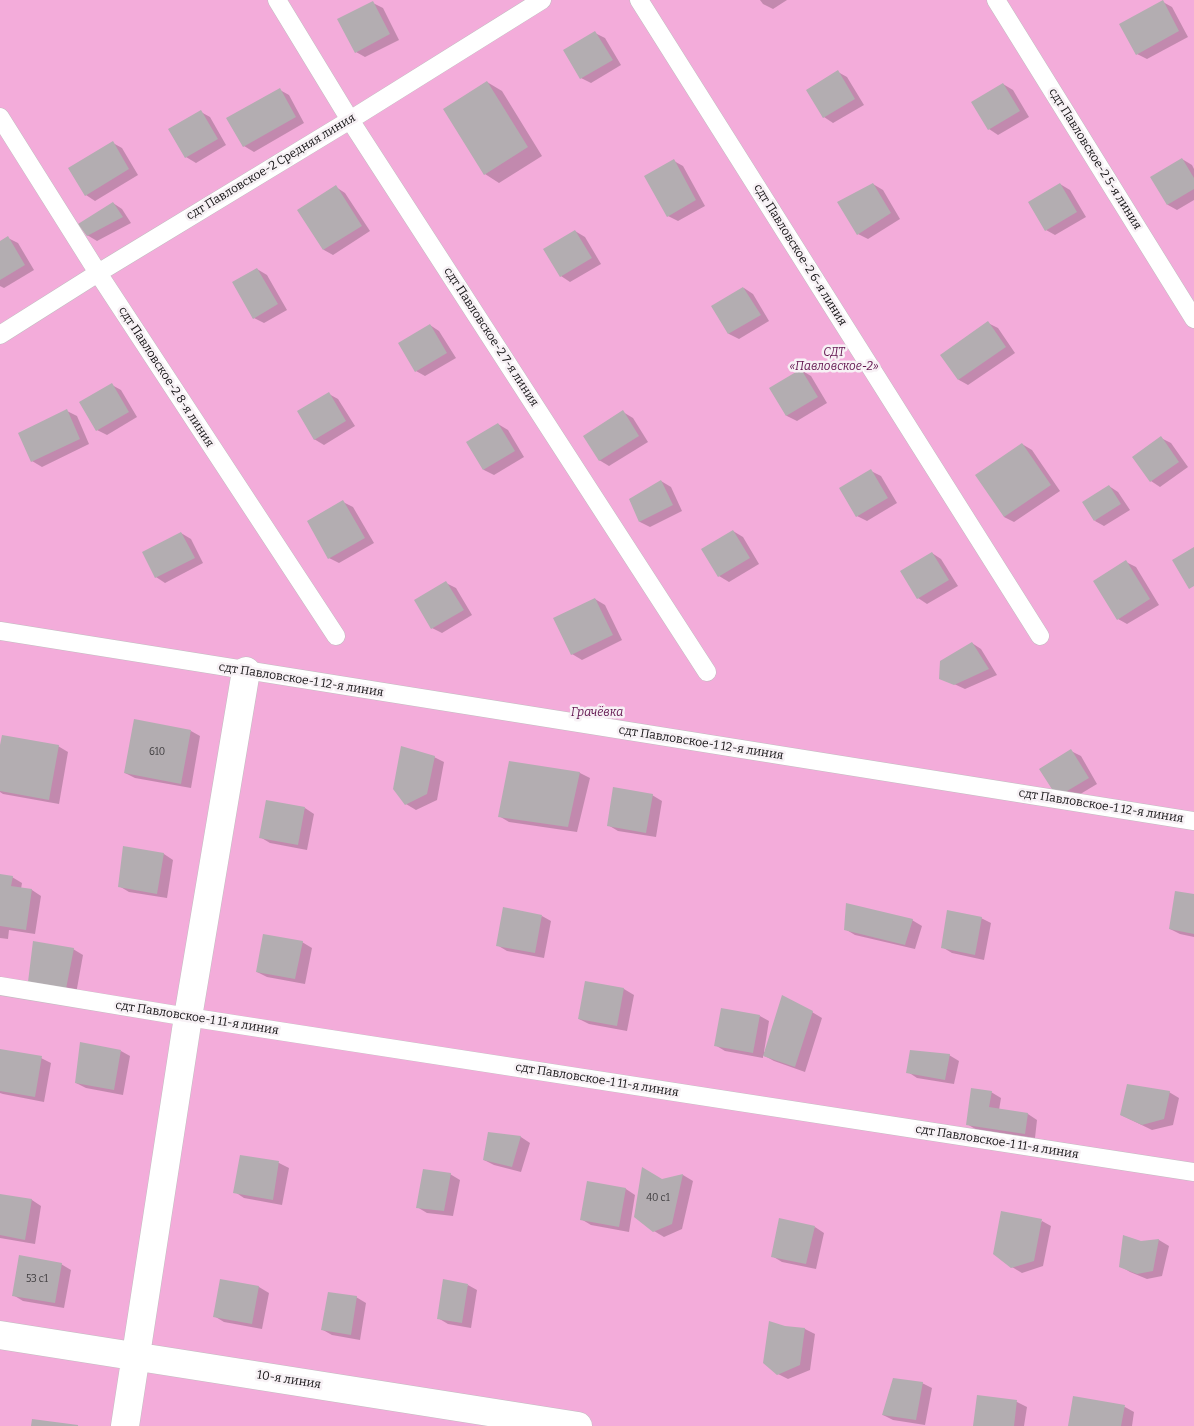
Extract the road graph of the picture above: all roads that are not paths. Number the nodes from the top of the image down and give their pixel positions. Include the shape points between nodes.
1 (277, 0) edge
2 (542, 0) edge
3 (639, 0) edge
4 (996, 0) edge
5 (0, 117) edge
6 (350, 120) junction
7 (98, 273) junction
8 (1194, 319) edge
9 (0, 335) edge
10 (0, 631) edge
11 (336, 636) dead end
12 (1040, 636) dead end
13 (246, 671) junction
14 (707, 672) dead end
15 (1194, 821) edge
16 (0, 986) edge
17 (188, 1017) junction
18 (1194, 1172) edge
19 (0, 1335) edge
20 (136, 1356) junction
21 (126, 1426) edge
22 (578, 1426) edge

1 - 6 lane, сдт Павловское-2 7-я линия
2 - 6 lane, сдт Павловское-2 Средняя линия
3 - 12 lane, сдт Павловское-2 6-я линия
4 - 8 lane, сдт Павловское-2 5-я линия
5 - 7 lane, сдт Павловское-2 8-я линия
6 - 7 lane, сдт Павловское-2 Средняя линия
6 - 14 lane, сдт Павловское-2 7-я линия
7 - 9 lane, сдт Павловское-2 Средняя линия
7 - 11 lane, сдт Павловское-2 8-я линия
10 - 13 lane, сдт Павловское-1 12-я линия
13 - 15 lane, сдт Павловское-1 12-я линия
13 - 17 street
16 - 17 lane, сдт Павловское-1 11-я линия
17 - 18 lane, сдт Павловское-1 11-я линия
17 - 20 street
19 - 20 street, 10-я линия
20 - 21 street
20 - 22 street, 10-я линия

